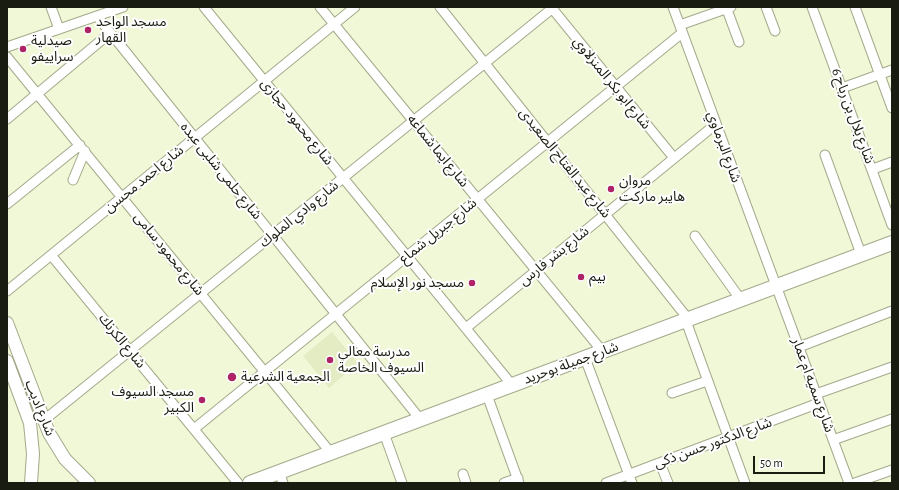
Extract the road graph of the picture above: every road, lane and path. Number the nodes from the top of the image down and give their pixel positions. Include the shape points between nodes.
1 (51, 7) edge
2 (123, 7) edge
3 (204, 7) edge
4 (320, 7) edge
5 (355, 7) edge
6 (440, 7) edge
7 (673, 7) edge
8 (728, 7) edge
9 (766, 7) edge
10 (812, 7) edge
11 (855, 7) edge
12 (553, 8) edge
13 (100, 12) edge
14 (334, 24) junction
15 (59, 29) junction
16 (681, 29) junction
17 (775, 31) dead end
18 (110, 33) junction
19 (739, 42) dead end
20 (7, 48) edge
21 (7, 57) edge
22 (485, 63) junction
23 (892, 70) edge
24 (880, 74) junction
25 (264, 81) junction
26 (616, 87) junction
27 (842, 88) junction
28 (38, 93) junction
29 (892, 108) edge
30 (7, 118) edge
31 (413, 121) junction
32 (716, 124) junction
33 (194, 138) junction
34 (548, 142) junction
35 (82, 148) junction
36 (825, 154) dead end
37 (674, 158) junction
38 (892, 162) edge
39 (873, 169) junction
40 (343, 178) junction
41 (73, 180) dead end
42 (122, 197) junction
43 (477, 199) junction
44 (7, 204) edge
45 (605, 214) junction
46 (892, 225) edge
47 (272, 235) junction
48 (695, 236) dead end
49 (892, 243) edge
50 (861, 254) junction
51 (51, 255) junction
52 (407, 256) junction
53 (536, 270) junction
54 (776, 287) junction
55 (7, 291) edge
56 (201, 293) junction
57 (741, 300) junction
58 (892, 311) edge
59 (335, 314) junction
60 (688, 320) junction
61 (7, 323) edge
62 (466, 328) junction
63 (799, 347) junction
64 (130, 351) junction
65 (603, 352) junction
66 (585, 358) junction
67 (7, 361) edge
68 (892, 367) edge
69 (265, 371) junction
70 (708, 381) junction
71 (512, 385) junction
72 (672, 393) dead end
73 (487, 395) junction
74 (818, 399) junction
75 (892, 419) edge
76 (43, 420) junction
77 (420, 420) junction
78 (194, 429) junction
79 (384, 433) junction
80 (728, 438) junction
81 (833, 440) junction
82 (331, 453) junction
83 (660, 463) junction
84 (892, 470) edge
85 (281, 477) edge
86 (630, 479) edge
87 (519, 481) edge
88 (31, 483) edge
89 (89, 483) edge
90 (238, 483) edge
91 (250, 483) edge
92 (402, 483) edge
93 (504, 483) edge
94 (606, 483) edge
95 (668, 483) edge
96 (745, 483) edge
97 (849, 483) edge
98 (855, 483) edge

1 - 15 street
2 - 13 street
3 - 25 street, شارع محمود حجازى
4 - 14 street, شارع ايما شماعه
5 - 14 street, شارع احمد محسن
6 - 22 street, شارع عبد الفتاح الصعيدى
7 - 16 street, شارع البرماوي
8 - 16 street, شارع جبريل شماع
8 - 19 street
9 - 17 street
10 - 27 street, شارع بلال بن رباح 6
11 - 24 street
12 - 22 street, شارع وادي الملوك
12 - 26 street, شارع ابو بكر المنزلاوي
13 - 15 street
13 - 18 street, شارع حلمى شلبى عبده
14 - 25 street, شارع احمد محسن
14 - 31 street, شارع ايما شماعه
15 - 20 street
16 - 26 street, شارع جبريل شماع
16 - 32 street, شارع البرماوي
18 - 28 street
18 - 33 street, شارع حلمى شلبى عبده
21 - 28 street, شارع محمود سامى
22 - 31 street, شارع وادي الملوك
22 - 34 street, شارع عبد الفتاح الصعيدى
23 - 24 street
24 - 27 street
24 - 29 street
25 - 33 street, شارع احمد محسن
25 - 40 street, شارع محمود حجازى
26 - 34 street, شارع جبريل شماع
26 - 37 street, شارع ابو بكر المنزلاوي
27 - 39 street, شارع بلال بن رباح 6
28 - 30 street
28 - 35 street, شارع محمود سامى
31 - 40 street, شارع وادي الملوك
31 - 43 street, شارع ايما شماعه
32 - 37 street, شارع بشر فارس
32 - 54 street, شارع البرماوي
33 - 42 street, شارع احمد محسن
33 - 47 street, شارع حلمى شلبى عبده
34 - 43 street, شارع جبريل شماع
34 - 45 street, شارع عبد الفتاح الصعيدى
35 - 41 street
35 - 42 street, شارع محمود سامى
35 - 44 street
36 - 50 street
37 - 45 street, شارع بشر فارس
38 - 39 street
39 - 46 street, شارع بلال بن رباح 6
40 - 47 street, شارع وادي الملوك
40 - 52 street, شارع محمود حجازى
42 - 51 street, شارع احمد محسن
42 - 56 street, شارع محمود سامى
43 - 52 street, شارع جبريل شماع
43 - 53 street, شارع ايما شماعه
45 - 53 street, شارع بشر فارس
45 - 60 street, شارع عبد الفتاح الصعيدى
47 - 56 street, شارع وادي الملوك
47 - 59 street, شارع حلمى شلبى عبده
48 - 57 street
49 - 50 main road, شارع جميلة بوحريد
50 - 54 main road, شارع جميلة بوحريد
51 - 55 street, شارع احمد محسن
51 - 64 street, شارع الكرنك
52 - 59 street, شارع جبريل شماع
52 - 62 street, شارع محمود حجازى
53 - 62 street, شارع بشر فارس
53 - 65 street, شارع ايما شماعه
54 - 57 main road, شارع جميلة بوحريد
54 - 63 street, شارع سميه ام عمار
56 - 64 street, شارع وادي الملوك
56 - 69 street, شارع محمود سامى
57 - 60 main road, شارع جميلة بوحريد
58 - 63 street
59 - 69 street, شارع جبريل شماع
59 - 77 street, شارع حلمى شلبى عبده
60 - 65 main road, شارع جميلة بوحريد
60 - 70 street, شارع عبد الفتاح الصعيدى
61 - 76 main road, شارع اديب
62 - 71 street, شارع محمود حجازى
63 - 74 street, شارع سميه ام عمار
64 - 76 street, شارع وادي الملوك
64 - 78 street, شارع الكرنك
65 - 66 main road, شارع جميلة بوحريد
66 - 71 main road, شارع جميلة بوحريد
66 - 86 street
67 - 88 main road, شارع اديب via 30,423 33,454
68 - 74 street, شارع الدكتور حسن ذكى
69 - 78 street, شارع جبريل شماع
69 - 82 street, شارع محمود سامى
70 - 72 street
70 - 80 street, شارع عبد الفتاح الصعيدى
71 - 73 main road, شارع جميلة بوحريد
73 - 77 main road, شارع جميلة بوحريد
73 - 87 street
74 - 80 street, شارع الدكتور حسن ذكى
74 - 81 street, شارع سميه ام عمار
75 - 81 street
76 - 89 main road, شارع اديب via 65,459
77 - 79 main road, شارع جميلة بوحريد
78 - 90 street, شارع الكرنك
79 - 82 main road, شارع جميلة بوحريد
79 - 92 street
80 - 83 street, شارع الدكتور حسن ذكى
80 - 96 street, شارع عبد الفتاح الصعيدى
81 - 97 street, شارع سميه ام عمار
82 - 85 main road, شارع جميلة بوحريد
83 - 86 street, شارع الدكتور حسن ذكى
83 - 95 street
84 - 98 street
85 - 91 main road, شارع جميلة بوحريد
86 - 94 street, شارع الدكتور حسن ذكى
87 - 93 street

